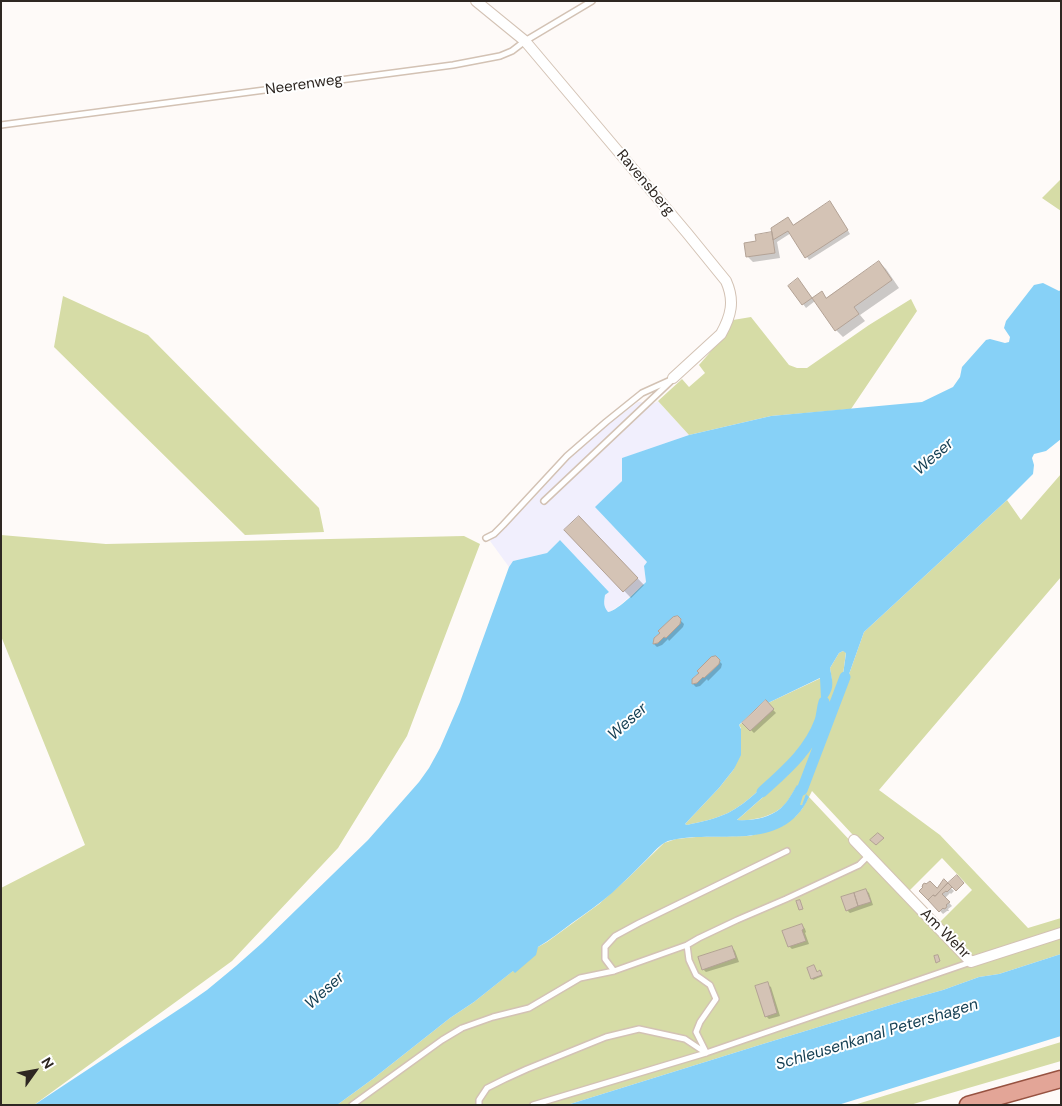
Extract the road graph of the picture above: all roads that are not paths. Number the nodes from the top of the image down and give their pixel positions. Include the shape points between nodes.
1 (476, 1) edge
2 (592, 1) edge
3 (525, 41) junction
4 (1, 125) edge
5 (674, 378) junction
6 (544, 500) dead end
7 (486, 538) dead end
8 (854, 840) dead end
9 (787, 851) dead end
10 (868, 856) junction
11 (1061, 933) edge
12 (687, 945) junction
13 (971, 962) junction
14 (614, 971) junction
15 (706, 1053) junction
16 (1061, 1079) edge
17 (352, 1105) edge
18 (479, 1105) edge
19 (533, 1105) edge
20 (968, 1105) edge

1 - 3 street, Ravensberg
2 - 3 lane, Neerenweg
3 - 4 lane, Neerenweg via 500,56 453,65
3 - 5 street, Ravensberg via 730,288 730,315 721,334
5 - 6 lane
5 - 7 lane via 642,393 606,422 568,456 494,534
8 - 10 street, Am Wehr
9 - 14 lane via 615,936 605,947 605,959
10 - 12 lane via 859,865
10 - 13 street, Am Wehr
11 - 13 street, Am Wehr
12 - 14 lane
12 - 15 lane via 696,975 710,985 716,999 696,1032
13 - 15 lane
14 - 17 lane via 580,978 528,1008 462,1028
15 - 18 lane via 685,1039 639,1028 606,1037 505,1079 487,1088
15 - 19 lane
16 - 20 main road

